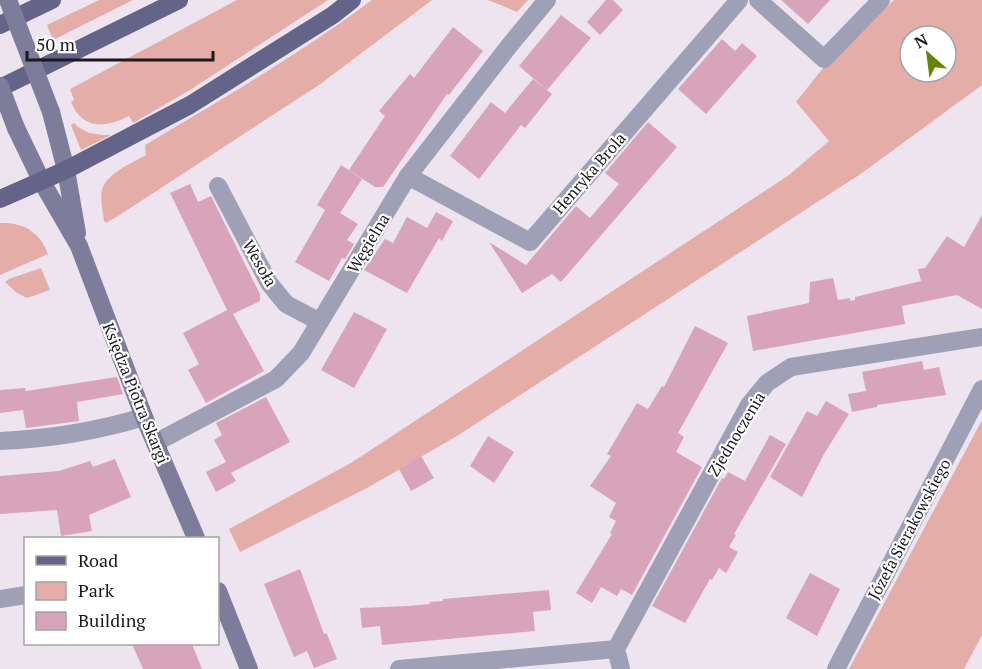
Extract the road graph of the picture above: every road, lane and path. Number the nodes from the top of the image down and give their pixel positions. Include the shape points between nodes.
1 (8, 0) edge
2 (52, 0) edge
3 (179, 0) edge
4 (352, 0) edge
5 (548, 0) edge
6 (739, 0) edge
7 (758, 0) edge
8 (881, 0) edge
9 (0, 26) edge
10 (0, 87) edge
11 (66, 170) junction
12 (408, 177) junction
13 (42, 182) junction
14 (218, 186) dead end
15 (0, 199) edge
16 (79, 246) junction
17 (320, 322) junction
18 (982, 337) edge
19 (982, 389) edge
20 (144, 417) junction
21 (0, 441) edge
22 (155, 443) junction
23 (196, 537) edge
24 (219, 594) edge
25 (24, 595) edge
26 (0, 599) edge
27 (616, 649) junction
28 (249, 669) edge
29 (399, 669) edge
30 (621, 669) edge
31 (836, 669) edge

1 - 11 street, Księdza Piotra Skargi, bridge via 51,112
2 - 9 main road
3 - 10 main road
4 - 11 main road via 190,105
5 - 12 street, Węgielna
6 - 12 street, Henryka Brola via 530,242
7 - 8 street via 824,59
10 - 13 street, Księdza Piotra Skargi, bridge
11 - 13 main road
11 - 16 street, Księdza Piotra Skargi
12 - 17 street, Węgielna
13 - 15 main road
13 - 16 street, Księdza Piotra Skargi
14 - 17 street, Wesoła via 269,283 286,304
16 - 20 street, Księdza Piotra Skargi
17 - 22 street, Węgielna via 301,353 276,379
18 - 27 street, Zjednoczenia via 791,367 767,383 749,405
19 - 31 street, Józefa Sierakowskiego
20 - 21 street via 49,438
20 - 22 street, Księdza Piotra Skargi
22 - 23 street, Księdza Piotra Skargi
24 - 28 street
25 - 26 street
27 - 29 street
27 - 30 street

